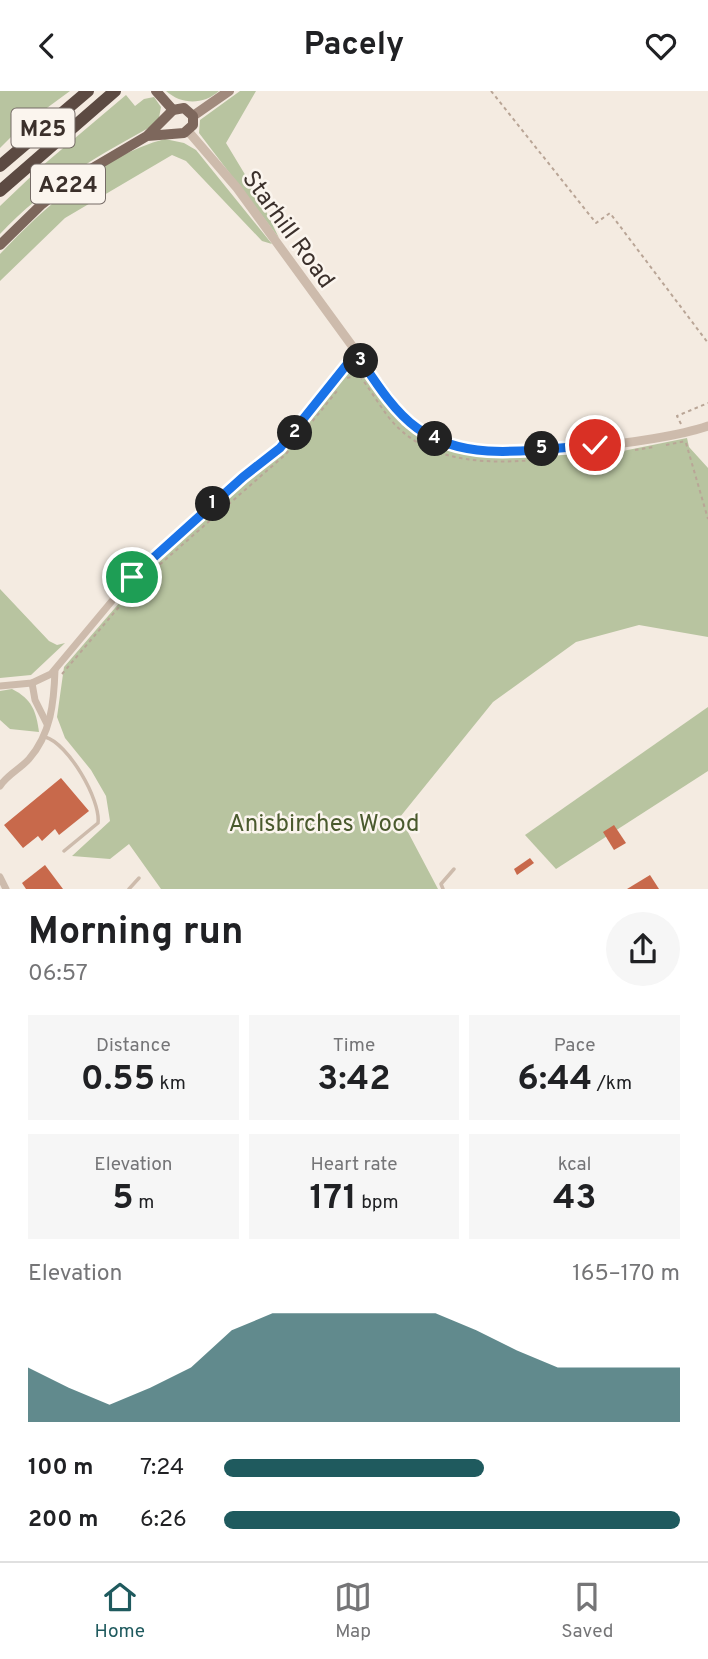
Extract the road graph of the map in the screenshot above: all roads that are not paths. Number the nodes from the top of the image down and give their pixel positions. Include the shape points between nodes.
1 (88, 91) edge
2 (115, 91) edge
3 (156, 91) edge
4 (229, 91) edge
5 (170, 114) junction
6 (193, 116) junction
7 (182, 132) junction
8 (147, 136) junction
9 (0, 166) edge
10 (0, 191) edge
11 (0, 245) edge
12 (356, 353) junction
13 (708, 426) edge
14 (56, 668) junction
15 (32, 683) junction
16 (0, 687) edge
17 (47, 724) junction
18 (45, 737) junction
19 (0, 786) edge
20 (64, 851) dead end
21 (454, 869) dead end
22 (0, 877) edge
23 (139, 878) dead end
24 (6, 889) edge
25 (129, 889) edge
26 (443, 889) edge

1 - 9 highway, M25
2 - 10 highway, M25
3 - 5 main road
4 - 6 main road
5 - 6 main road via 184,108
5 - 7 main road via 169,126
5 - 8 main road, A224
6 - 7 main road via 193,125
7 - 8 main road, A224
7 - 12 street, Starhill Road via 237,188
8 - 11 main road, A224 via 74,179
12 - 13 street, Starhill Road via 415,427 450,445 542,449 685,437
12 - 14 street via 288,440 132,577
14 - 15 street
14 - 17 street
15 - 16 street
15 - 17 street
17 - 18 street
18 - 19 street
18 - 20 lane via 53,739 85,780 100,811 98,823
21 - 26 lane via 441,884
22 - 24 street
23 - 25 lane

